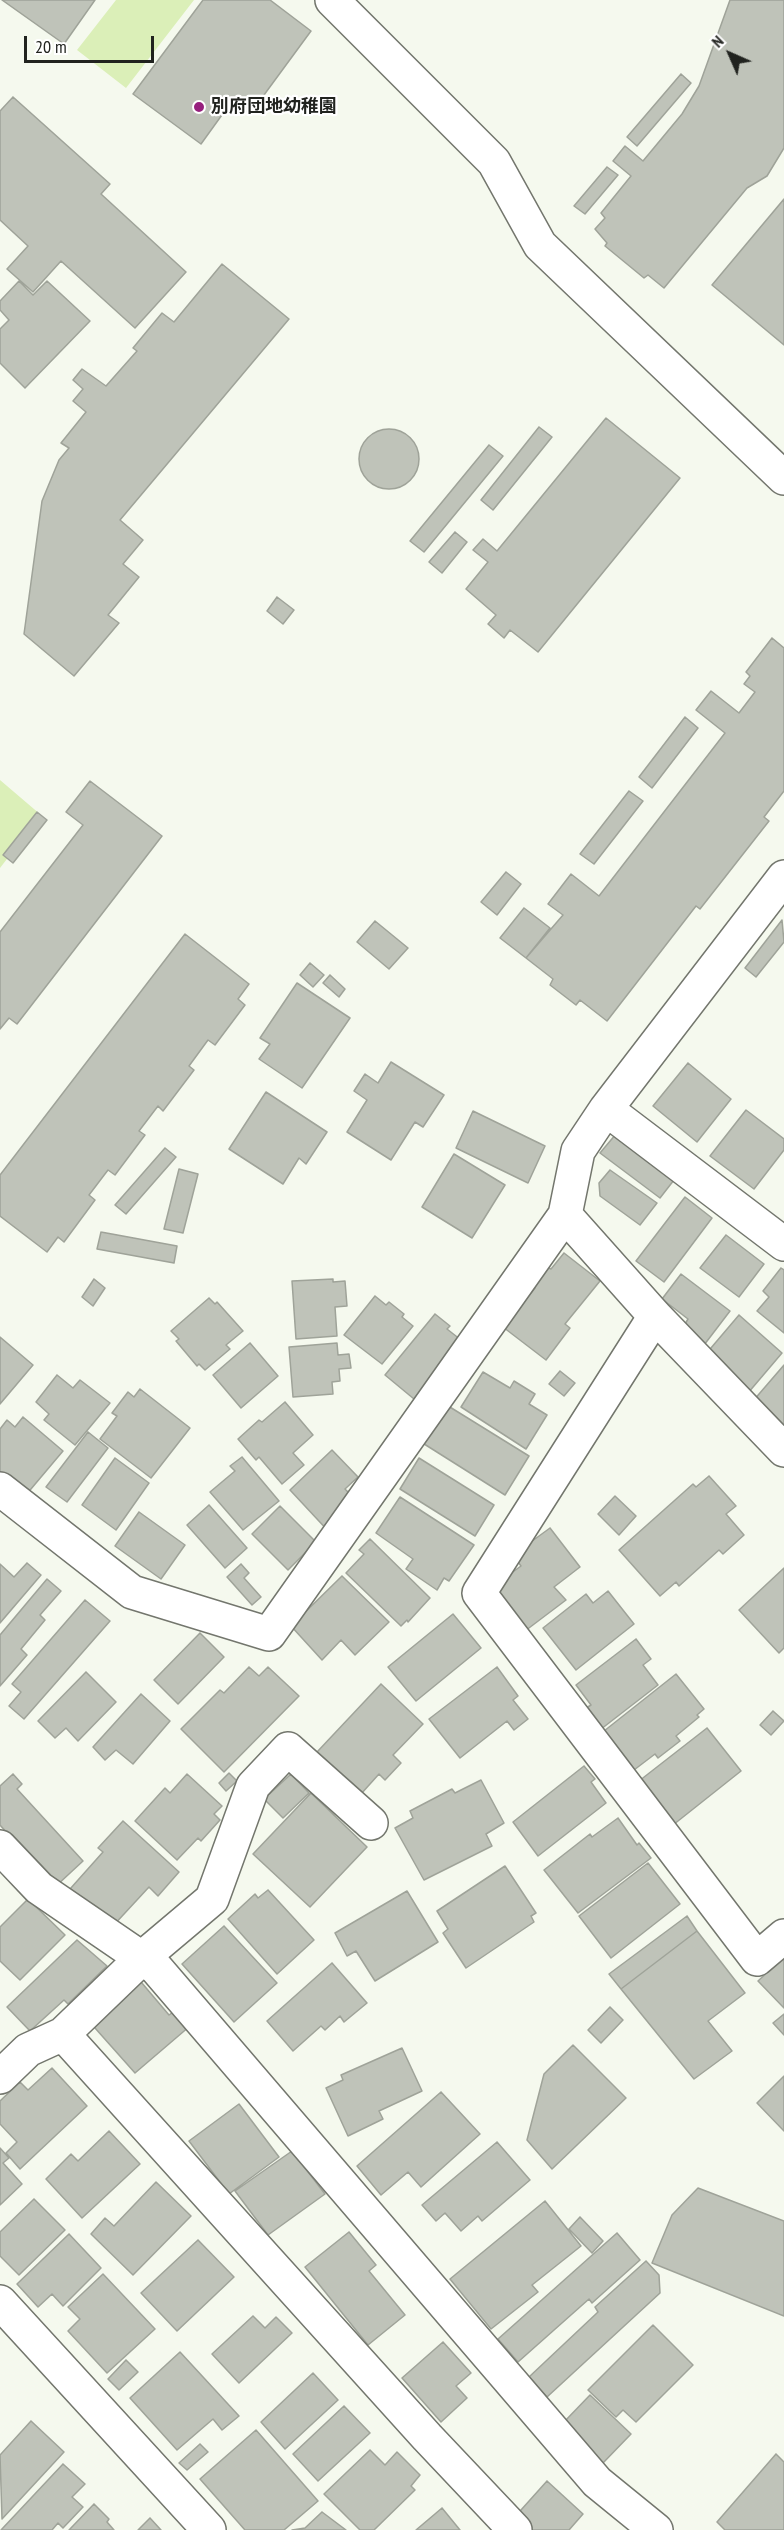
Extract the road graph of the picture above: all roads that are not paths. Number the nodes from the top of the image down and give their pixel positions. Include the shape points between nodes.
1 (332, 0) edge
2 (784, 478) edge
3 (784, 878) edge
4 (606, 1109) junction
5 (566, 1215) junction
6 (784, 1244) edge
7 (655, 1316) junction
8 (784, 1450) edge
9 (0, 1489) edge
10 (371, 1823) dead end
11 (0, 1847) edge
12 (784, 1936) edge
13 (142, 1958) junction
14 (63, 2034) junction
15 (0, 2077) edge
16 (0, 2302) edge
17 (209, 2530) edge
18 (515, 2530) edge
19 (656, 2530) edge

1 - 2 street via 494,162 540,245
3 - 4 street
4 - 5 street via 578,1151
4 - 6 street
5 - 7 street
5 - 9 street via 269,1634 132,1593
7 - 8 street
7 - 12 street via 479,1593 757,1959
10 - 13 street via 288,1749 253,1786 212,1899
11 - 13 street via 39,1888
13 - 14 street
13 - 19 street via 156,1968 597,2482
14 - 15 street via 28,2050
14 - 18 street
16 - 17 street

